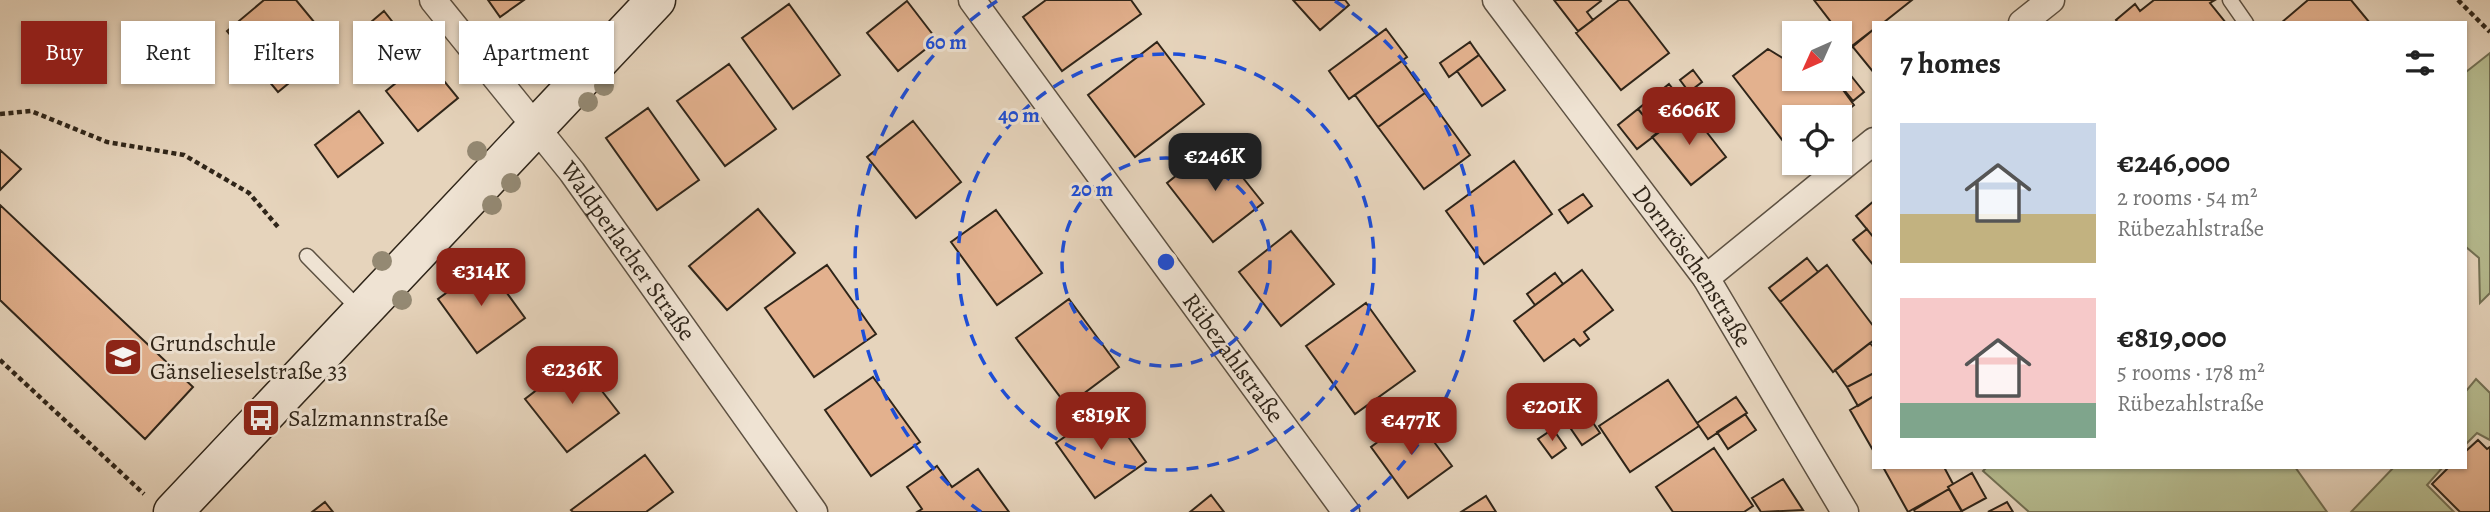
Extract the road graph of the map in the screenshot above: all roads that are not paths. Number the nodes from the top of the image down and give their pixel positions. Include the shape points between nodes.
1 (433, 0) edge
2 (656, 0) edge
3 (972, 0) edge
4 (1496, 0) edge
5 (2051, 0) edge
6 (2230, 0) edge
7 (2025, 21) edge
8 (2245, 21) edge
9 (534, 127) junction
10 (1872, 143) edge
11 (307, 256) dead end
12 (1706, 278) junction
13 (361, 312) junction
14 (159, 504) edge
15 (814, 512) edge
16 (1346, 512) edge
17 (1845, 512) edge

1 - 9 street, Waldperlacher Straße
2 - 9 street
3 - 16 street, Rübezahlstraße
4 - 12 street, Dornröschenstraße
5 - 7 street
6 - 8 lane
9 - 13 street
9 - 15 street, Waldperlacher Straße via 572,172
10 - 12 street
11 - 13 lane
12 - 17 street, Dornröschenstraße
13 - 14 street

